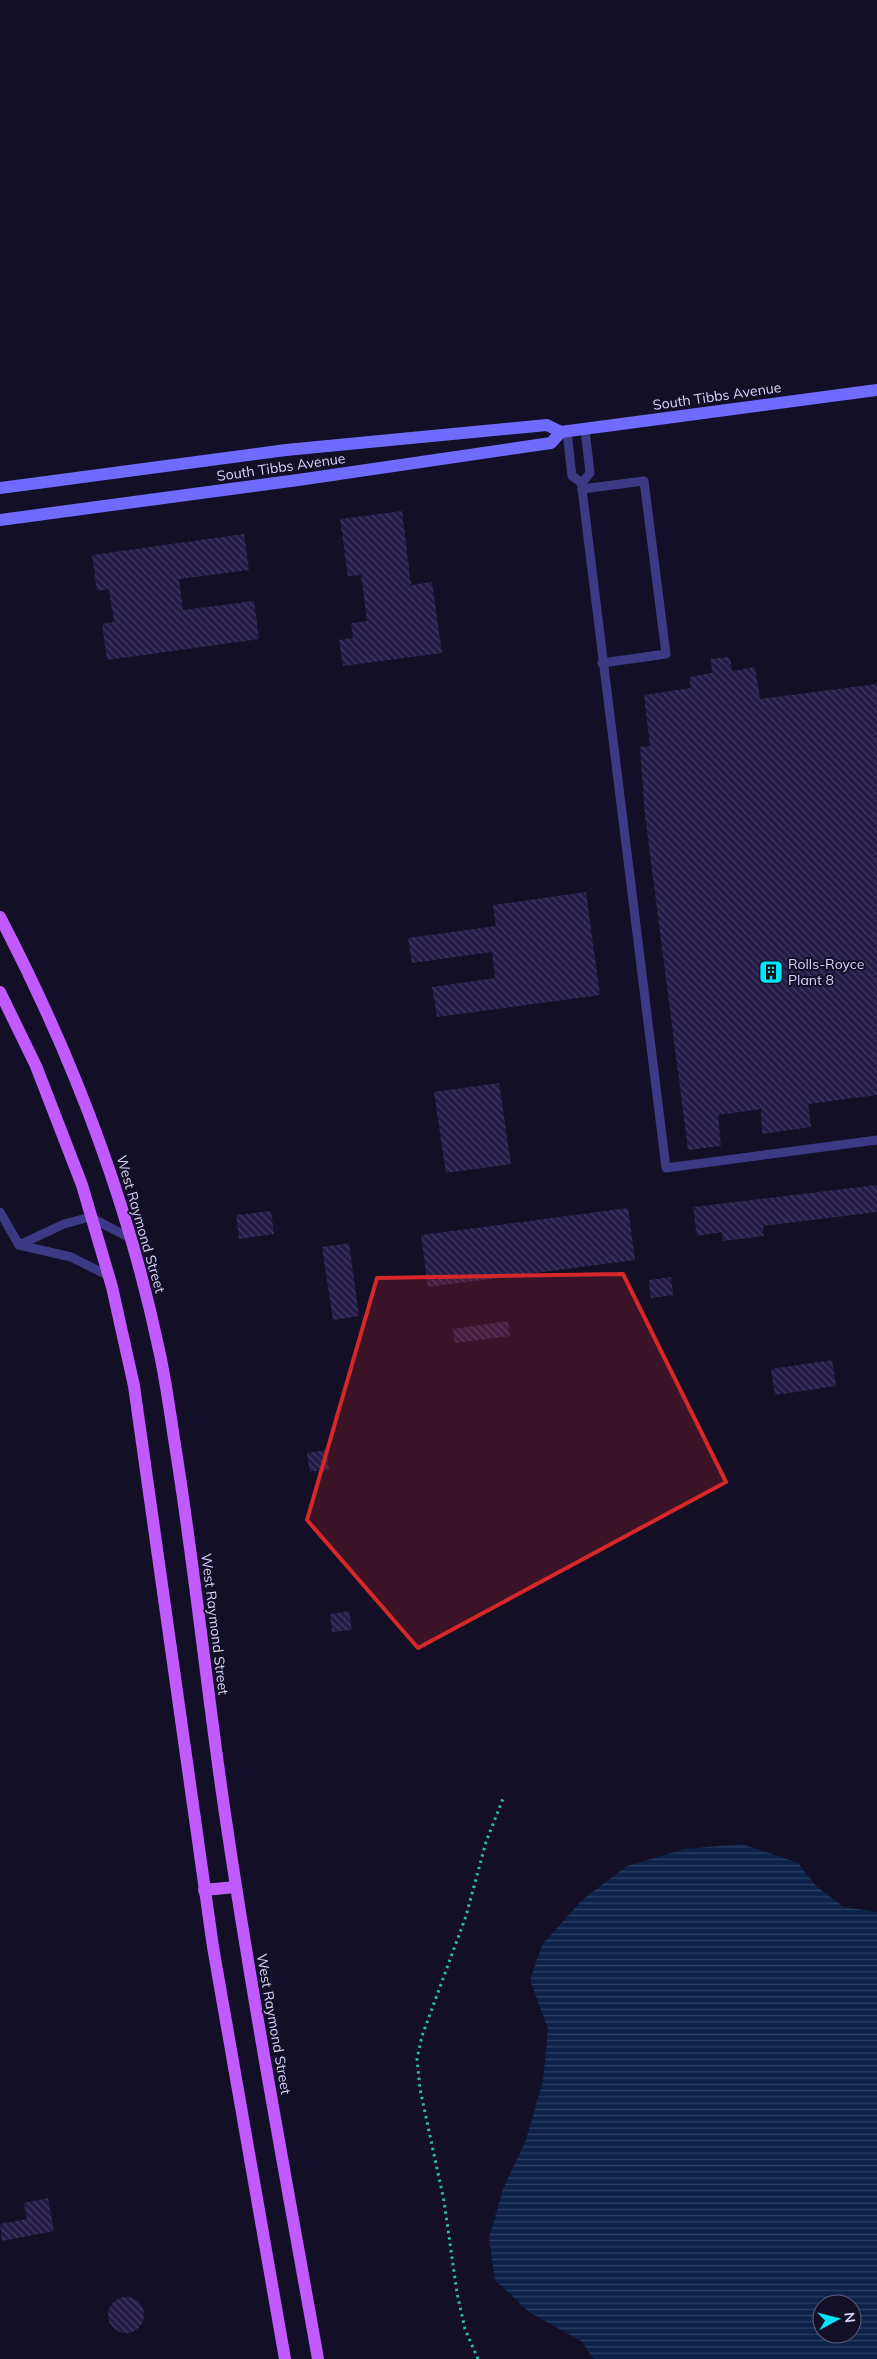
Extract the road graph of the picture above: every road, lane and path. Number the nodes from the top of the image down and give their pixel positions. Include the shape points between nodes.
1 (877, 390) edge
2 (585, 430) junction
3 (564, 432) junction
4 (582, 486) junction
5 (0, 488) edge
6 (0, 520) edge
7 (602, 663) junction
8 (0, 917) edge
9 (0, 992) edge
10 (877, 1140) edge
11 (0, 1212) edge
12 (90, 1218) junction
13 (132, 1239) junction
14 (19, 1245) junction
15 (108, 1276) junction
16 (504, 1796) dead end
17 (236, 1887) junction
18 (204, 1890) junction
19 (285, 2359) edge
20 (318, 2359) edge
21 (478, 2359) edge

1 - 2 main road, South Tibbs Avenue
2 - 3 main road, South Tibbs Avenue
2 - 4 lane via 590,473
3 - 4 lane via 572,476
3 - 5 main road, South Tibbs Avenue via 547,425 286,450
3 - 6 main road, South Tibbs Avenue via 551,443
4 - 7 lane
4 - 7 lane via 644,481 666,654
7 - 10 lane via 666,1168
8 - 13 main road, West Raymond Street via 38,992 86,1102
9 - 12 main road via 36,1066 61,1128
11 - 14 lane
12 - 13 lane
12 - 14 lane via 64,1224
12 - 15 main road
13 - 17 main road, West Raymond Street via 160,1354 180,1475
14 - 15 lane via 71,1257
15 - 18 main road via 141,1429
16 - 21 path via 486,1842 466,1916 422,2036 417,2059 420,2089 444,2201 457,2293 465,2329
17 - 18 main road
17 - 20 main road, West Raymond Street
18 - 19 main road

